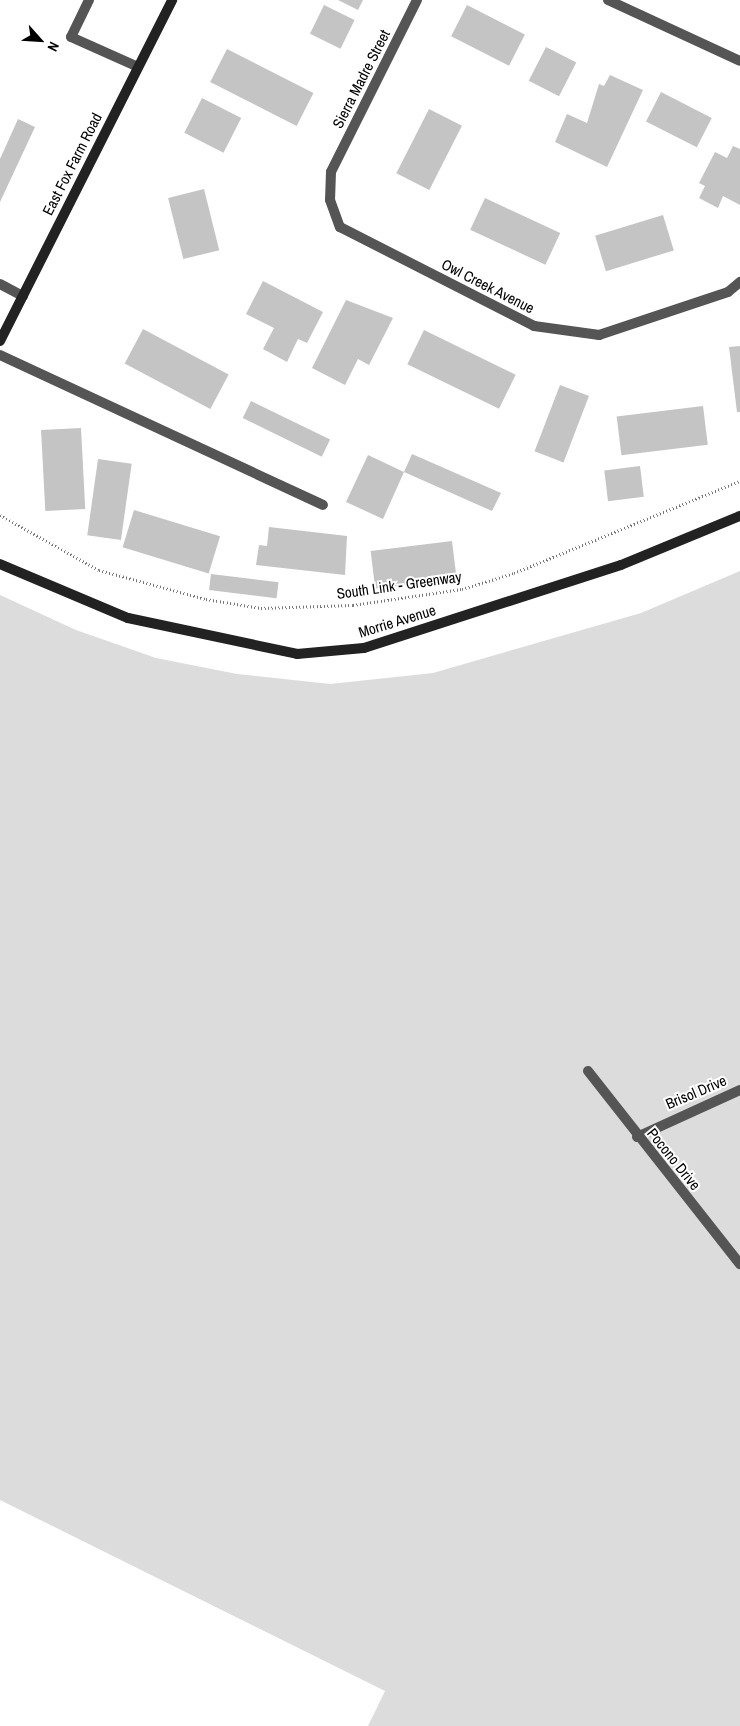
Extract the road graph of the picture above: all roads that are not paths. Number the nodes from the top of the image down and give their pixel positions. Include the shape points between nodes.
1 (89, 0) edge
2 (172, 0) edge
3 (418, 0) edge
4 (608, 0) edge
5 (740, 61) edge
6 (138, 67) junction
7 (331, 172) joint
8 (740, 282) edge
9 (0, 284) edge
10 (23, 296) junction
11 (0, 341) edge
12 (0, 356) edge
13 (323, 506) dead end
14 (740, 516) edge
15 (0, 564) edge
16 (588, 1070) dead end
17 (740, 1090) edge
18 (637, 1137) junction
19 (740, 1264) edge

1 - 6 street via 71,37
2 - 6 main road, East Fox Farm Road
3 - 7 street, Sierra Madre Street
4 - 5 street
6 - 10 main road, East Fox Farm Road
7 - 8 street, Owl Creek Avenue via 330,200 340,227 534,326 598,335 728,292
9 - 10 street
10 - 11 main road, East Fox Farm Road
12 - 13 street
14 - 15 main road, Morrie Avenue via 621,565 364,648 297,654 128,618
16 - 18 street, Pocono Drive
17 - 18 street, Brisol Drive
18 - 19 street, Pocono Drive

